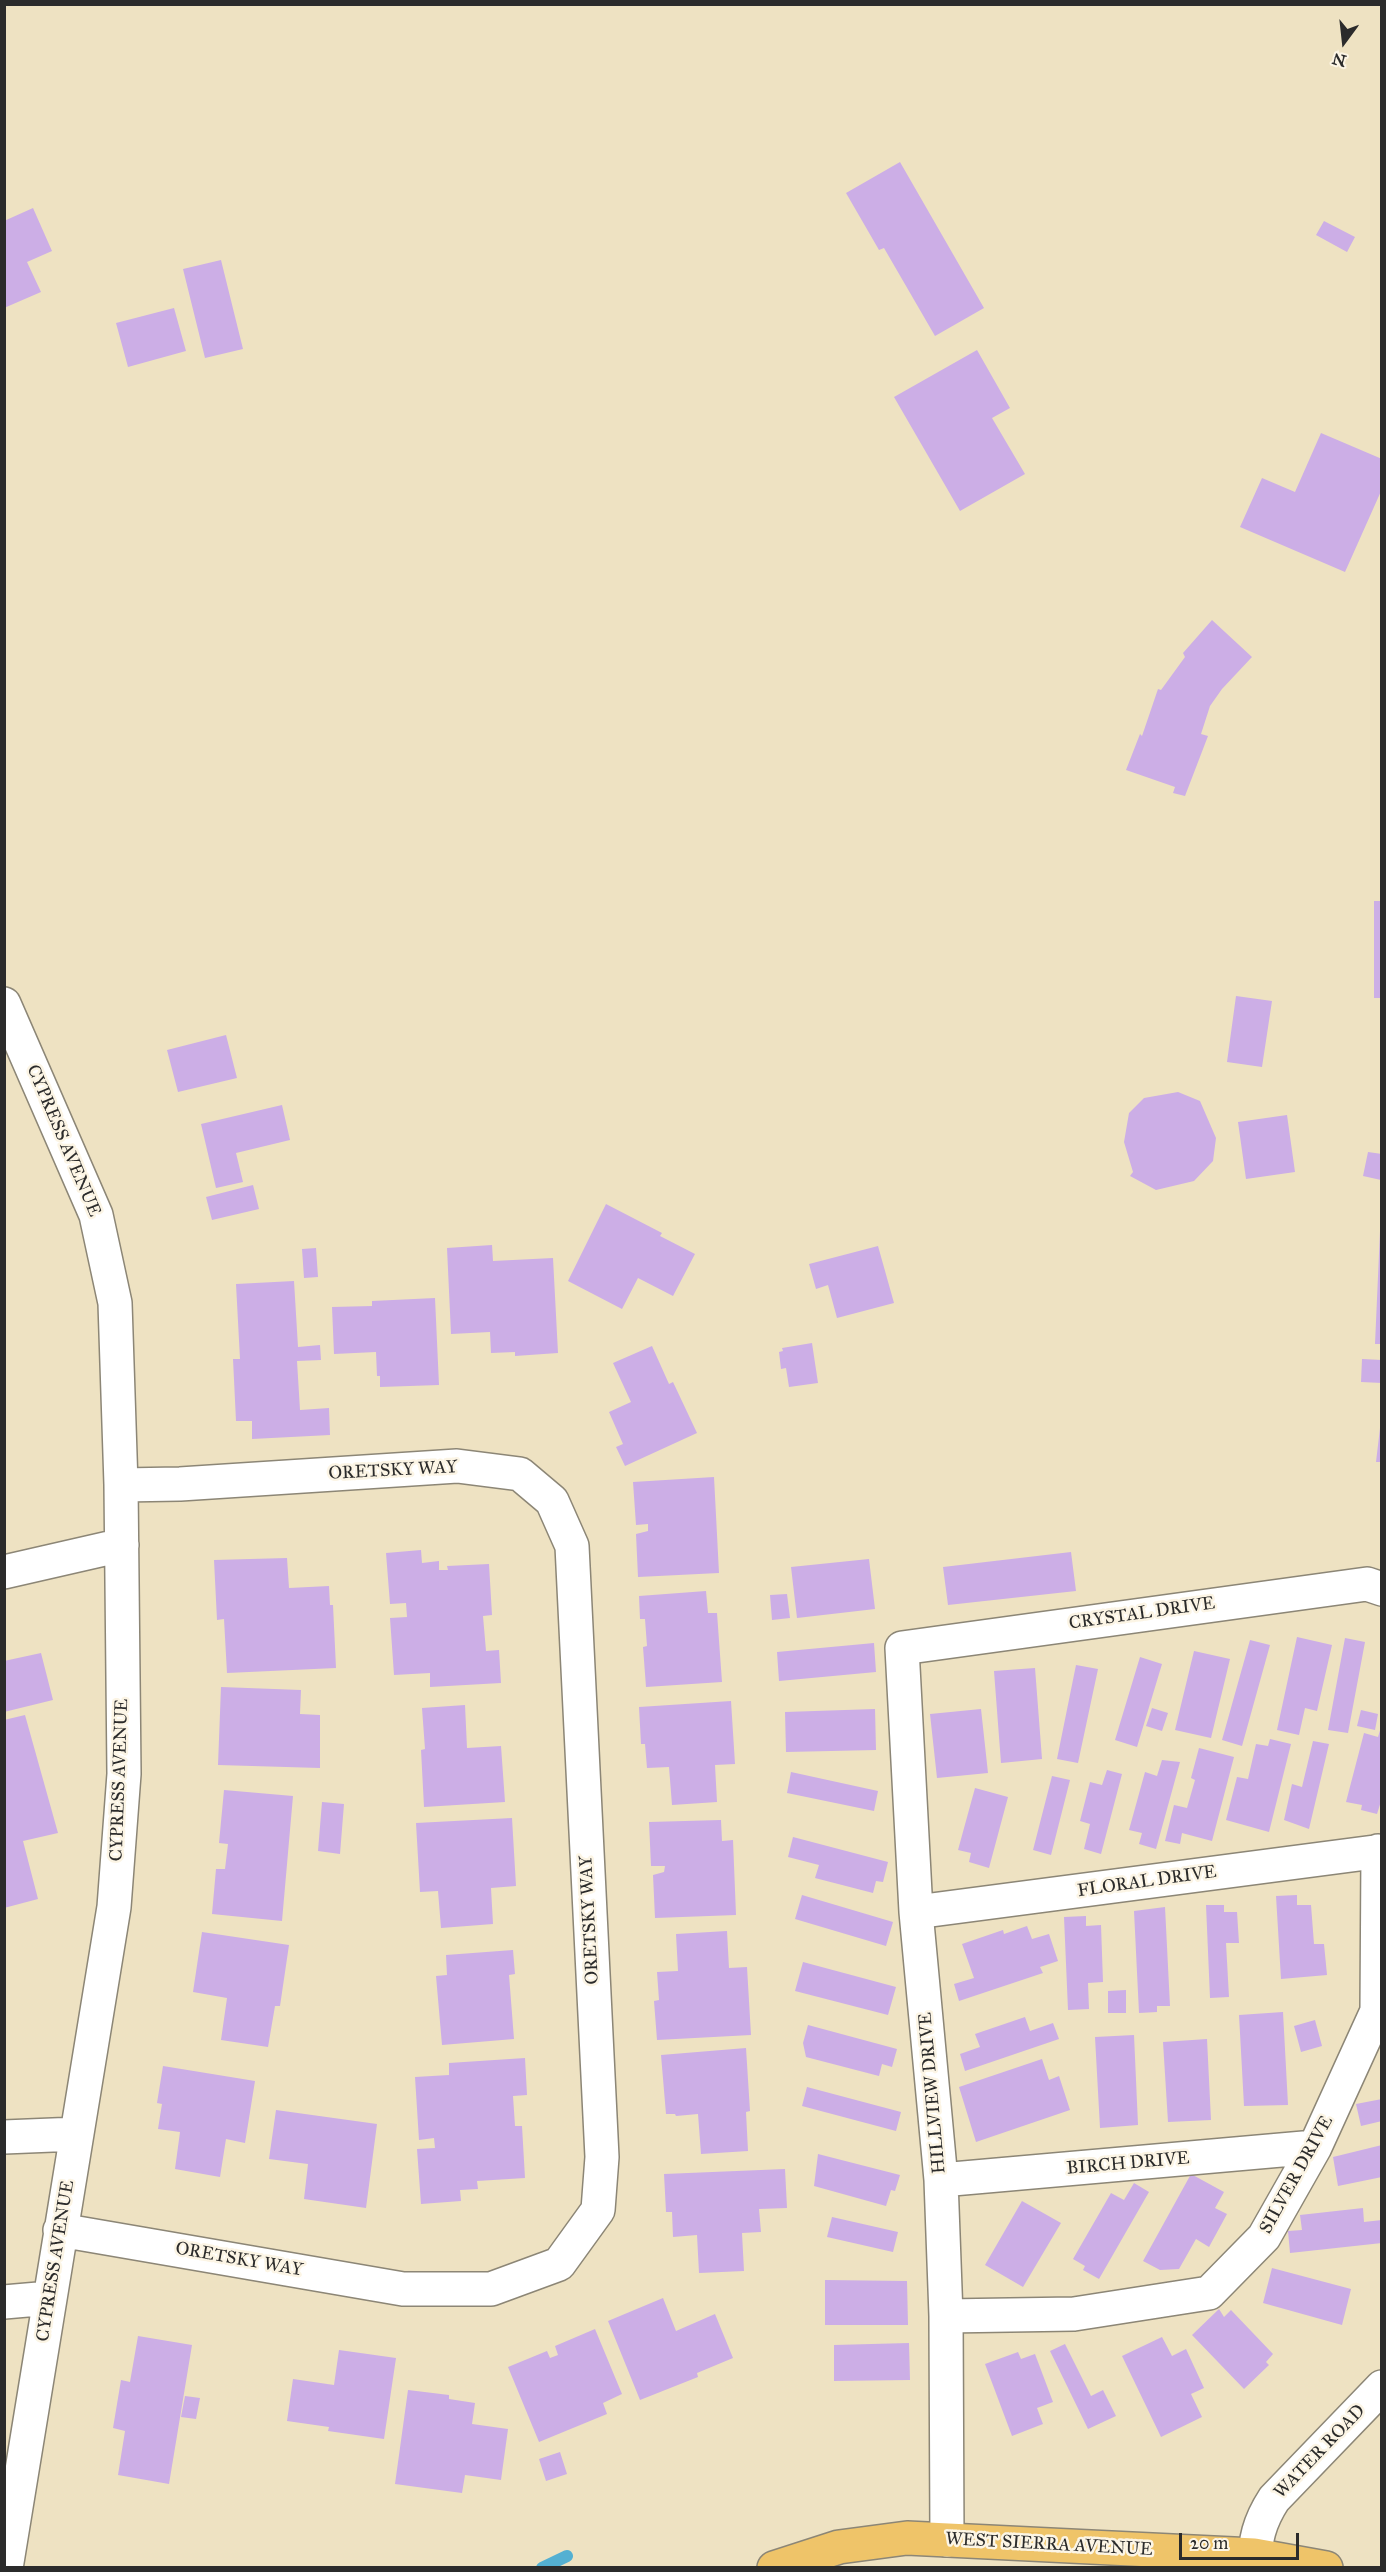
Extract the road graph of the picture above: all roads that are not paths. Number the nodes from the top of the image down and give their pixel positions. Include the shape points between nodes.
1 (4, 1005) edge
2 (122, 1485) junction
3 (122, 1545) junction
4 (4, 1572) edge
5 (1382, 1589) edge
6 (902, 1648) joint
7 (1380, 1851) edge
8 (915, 1912) junction
9 (76, 2134) junction
10 (4, 2137) edge
11 (1315, 2147) junction
12 (941, 2180) junction
13 (60, 2230) junction
14 (50, 2298) junction
15 (4, 2302) edge
16 (946, 2316) junction
17 (1382, 2387) edge
18 (946, 2540) junction
19 (1254, 2561) edge
20 (6, 2568) edge
21 (774, 2568) edge
22 (1326, 2568) edge

1 - 2 street, CYPRESS AVENUE via 96,1215 115,1303
2 - 3 street, CYPRESS AVENUE
2 - 13 street, ORETSKY WAY via 457,1466 520,1474 552,1501 572,1546 602,2157 598,2210 559,2264 491,2289 403,2289
3 - 4 street
3 - 9 street, CYPRESS AVENUE via 124,1774 114,1906
5 - 6 street, CRYSTAL DRIVE via 1367,1584
6 - 8 street, HILLVIEW DRIVE
7 - 8 street, FLORAL DRIVE
7 - 11 street, SILVER DRIVE via 1377,2011
8 - 12 street, HILLVIEW DRIVE
9 - 10 street
9 - 13 street, CYPRESS AVENUE
11 - 12 street, BIRCH DRIVE
11 - 16 street, SILVER DRIVE via 1264,2237 1209,2293 1074,2314
12 - 16 street, HILLVIEW DRIVE
13 - 14 street, CYPRESS AVENUE
14 - 15 street
14 - 20 street, CYPRESS AVENUE
16 - 18 street, HILLVIEW DRIVE
17 - 19 street, WATER ROAD via 1274,2499 1256,2534
18 - 19 main road, WEST SIERRA AVENUE
18 - 21 main road, WEST SIERRA AVENUE via 874,2541 839,2547
19 - 22 main road, WEST SIERRA AVENUE

